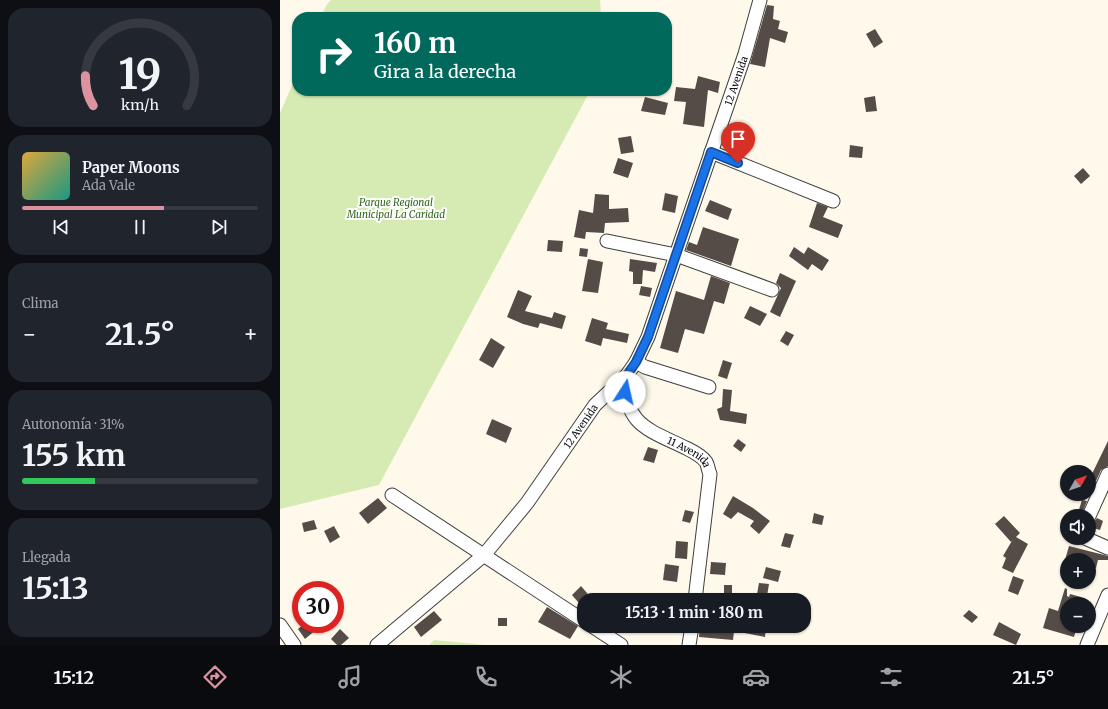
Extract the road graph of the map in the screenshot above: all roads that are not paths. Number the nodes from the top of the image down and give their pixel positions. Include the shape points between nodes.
1 (760, 0) edge
2 (711, 152) junction
3 (833, 202) dead end
4 (607, 241) dead end
5 (676, 255) junction
6 (772, 290) dead end
7 (636, 362) junction
8 (627, 375) junction
9 (709, 387) dead end
10 (1108, 474) edge
11 (392, 495) dead end
12 (1092, 509) edge
13 (1096, 543) edge
14 (1108, 548) edge
15 (484, 555) junction
16 (696, 593) edge
17 (1108, 595) edge
18 (577, 616) edge
19 (280, 625) edge
20 (603, 633) edge
21 (691, 633) edge
22 (294, 645) edge
23 (377, 645) edge
24 (621, 645) edge
25 (689, 645) edge
26 (1087, 645) edge

1 - 2 street, 12 Avenida via 745,54
2 - 3 street
2 - 5 street, 12 Avenida
4 - 5 street
5 - 6 street
5 - 7 street, 12 Avenida via 648,337
7 - 8 street, 12 Avenida
7 - 9 street
8 - 15 street, 12 Avenida via 595,405 527,504
8 - 16 street, 11 Avenida via 625,392 628,407 636,420 650,431 696,453 705,461 710,474
10 - 12 street
11 - 15 street
13 - 14 street
15 - 18 street
15 - 23 street, 12 Avenida
17 - 26 street
19 - 22 street
20 - 24 street
21 - 25 street

